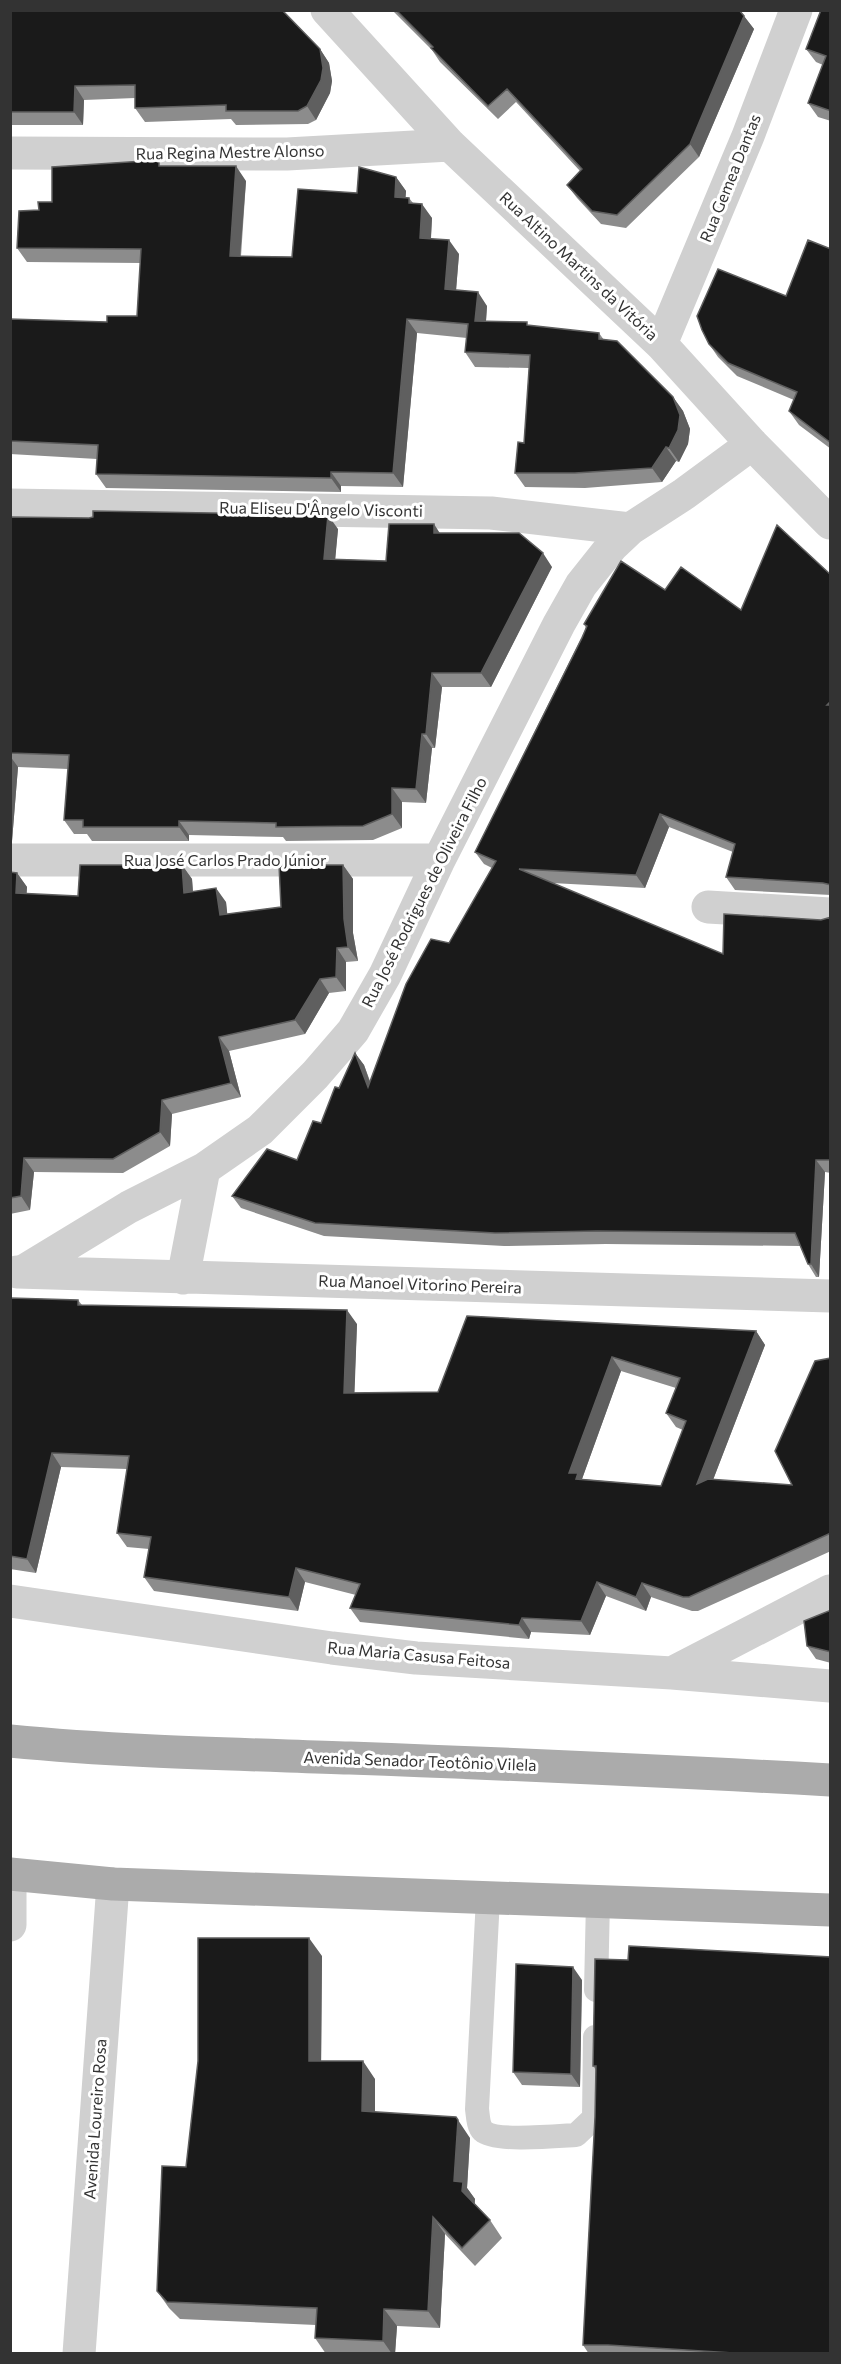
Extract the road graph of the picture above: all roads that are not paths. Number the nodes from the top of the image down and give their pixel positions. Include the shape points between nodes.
1 (327, 10) edge
2 (796, 10) edge
3 (450, 145) junction
4 (10, 153) edge
5 (662, 344) junction
6 (752, 444) junction
7 (10, 505) edge
8 (831, 523) edge
9 (630, 529) junction
10 (10, 860) edge
11 (439, 860) junction
12 (708, 907) dead end
13 (831, 914) edge
14 (204, 1169) junction
15 (16, 1272) edge
16 (183, 1278) junction
17 (831, 1296) edge
18 (831, 1591) edge
19 (10, 1600) edge
20 (672, 1673) junction
21 (831, 1686) edge
22 (10, 1741) edge
23 (831, 1780) edge
24 (10, 1874) edge
25 (113, 1884) junction
26 (10, 1888) edge
27 (488, 1898) junction
28 (598, 1901) junction
29 (831, 1910) edge
30 (10, 1925) edge
31 (79, 2354) edge

1 - 3 street, Rua Altino Martins da Vitória
2 - 5 street, Rua Gemea Dantas
3 - 4 street, Rua Regina Mestre Alonso via 287,153
3 - 5 street, Rua Altino Martins da Vitória
5 - 6 street, Rua Altino Martins da Vitória
6 - 8 street, Rua Altino Martins da Vitória
6 - 9 street, Rua José Rodrigues de Oliveira Filho
7 - 9 street, Rua Eliseu D'Ângelo Visconti via 469,512
9 - 11 street, Rua José Rodrigues de Oliveira Filho via 581,585
10 - 11 street, Rua José Carlos Prado Júnior
11 - 14 street, Rua José Rodrigues de Oliveira Filho via 385,975 353,1031 260,1130
12 - 13 street
14 - 15 street, Rua José Rodrigues de Oliveira Filho
14 - 16 street
15 - 16 street, Rua Manoel Vitorino Pereira
16 - 17 street, Rua Manoel Vitorino Pereira
18 - 20 street
19 - 20 street, Rua Maria Casusa Feitosa via 416,1658
20 - 21 street, Rua Maria Casusa Feitosa
22 - 23 main road, Avenida Senador Teotônio Vilela via 227,1755 624,1768
24 - 25 main road
25 - 27 main road
25 - 31 street, Avenida Loureiro Rosa
26 - 30 street
27 - 28 main road
27 - 28 lane via 477,2109 483,2131 495,2138 576,2135 594,2118
28 - 29 main road

